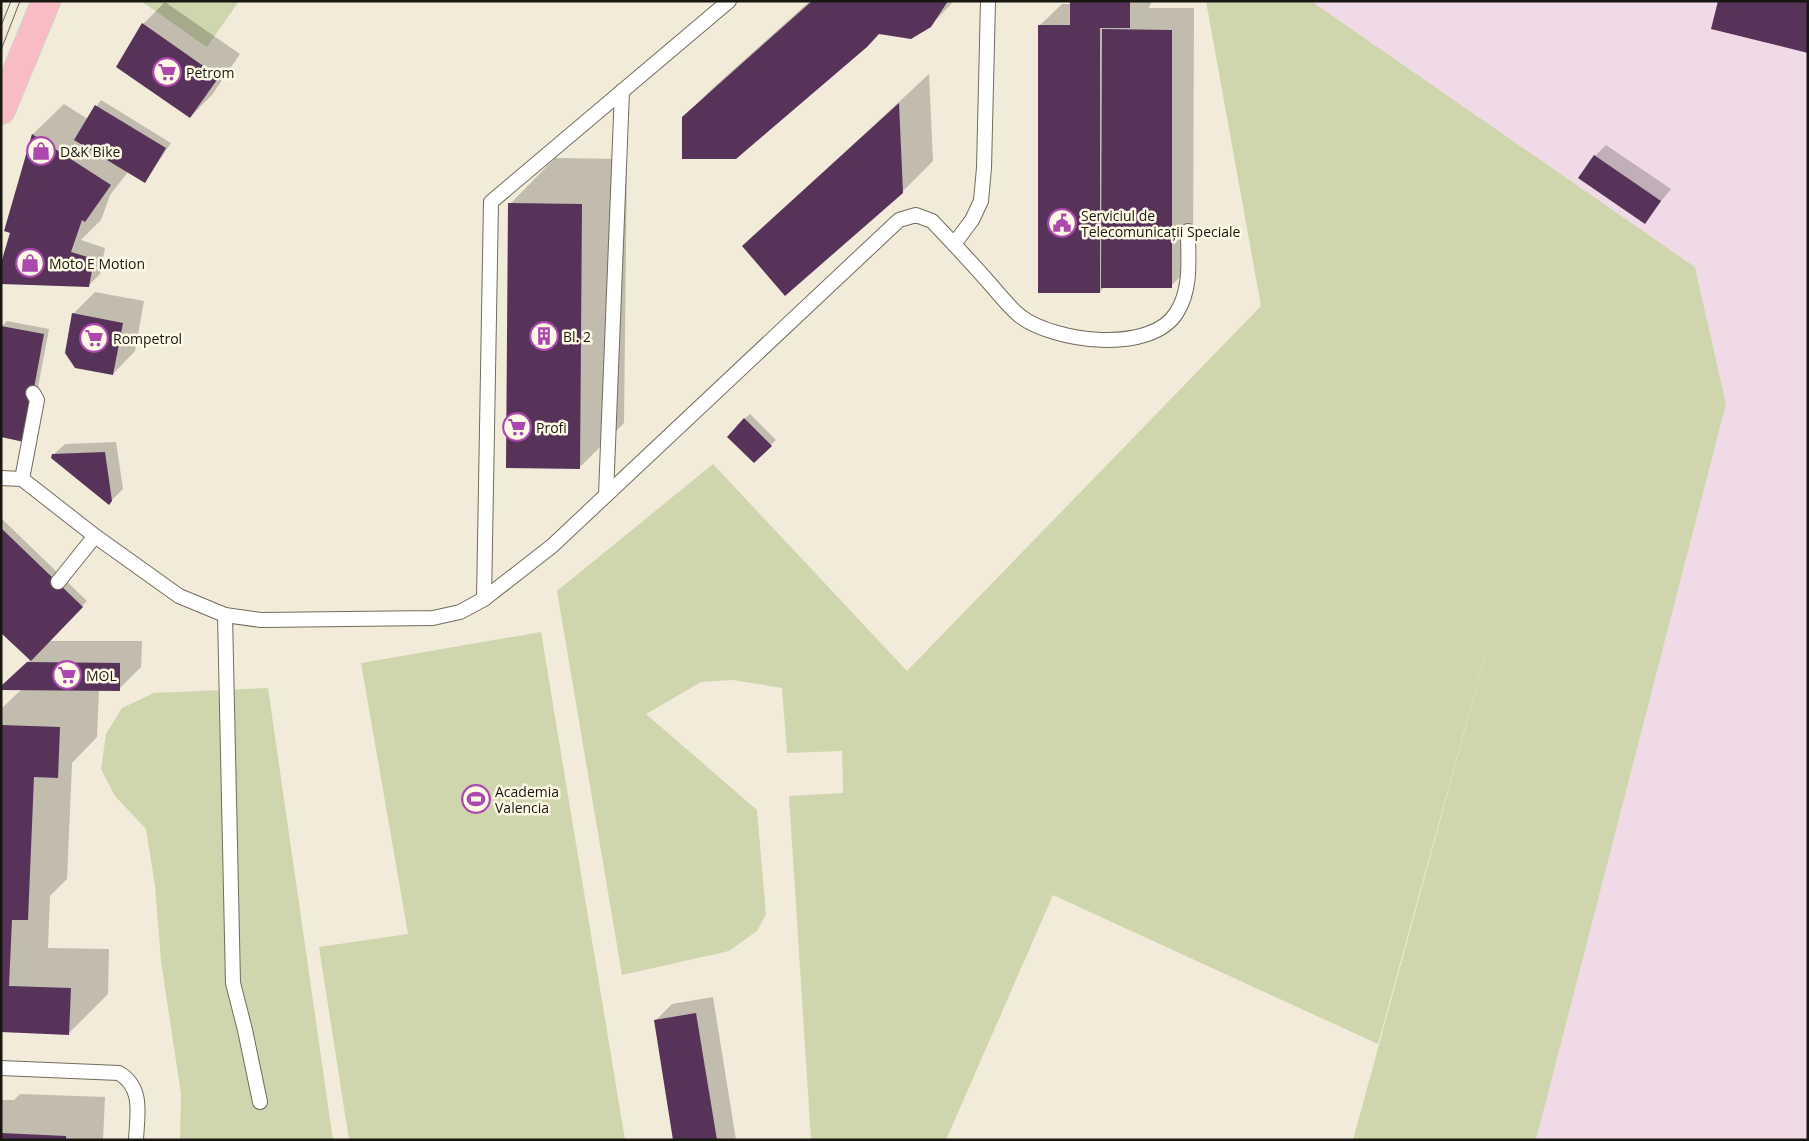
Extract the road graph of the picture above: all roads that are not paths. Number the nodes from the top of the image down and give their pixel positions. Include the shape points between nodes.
1 (46, 1) edge
2 (729, 1) edge
3 (988, 1) edge
4 (622, 91) junction
5 (1, 110) edge
6 (1188, 231) dead end
7 (954, 244) junction
8 (33, 393) dead end
9 (1, 478) edge
10 (22, 479) junction
11 (606, 495) junction
12 (95, 536) junction
13 (58, 582) dead end
14 (484, 599) junction
15 (226, 615) junction
16 (1, 1068) edge
17 (260, 1102) dead end
18 (136, 1140) edge

1 - 5 main road
2 - 4 lane
3 - 7 lane via 981,201
4 - 11 lane
4 - 14 lane via 491,202
6 - 7 lane via 1187,290 1176,314 1155,331 1105,340 1070,338 1043,329 1019,315
7 - 11 lane via 932,221 916,215 899,220
8 - 10 lane via 38,400
9 - 10 lane
10 - 12 lane
11 - 14 lane via 552,546
12 - 13 lane
12 - 15 lane via 179,596
14 - 15 lane via 460,612 433,618 261,620
15 - 17 lane via 233,983
16 - 18 lane via 119,1073 128,1078 137,1093

